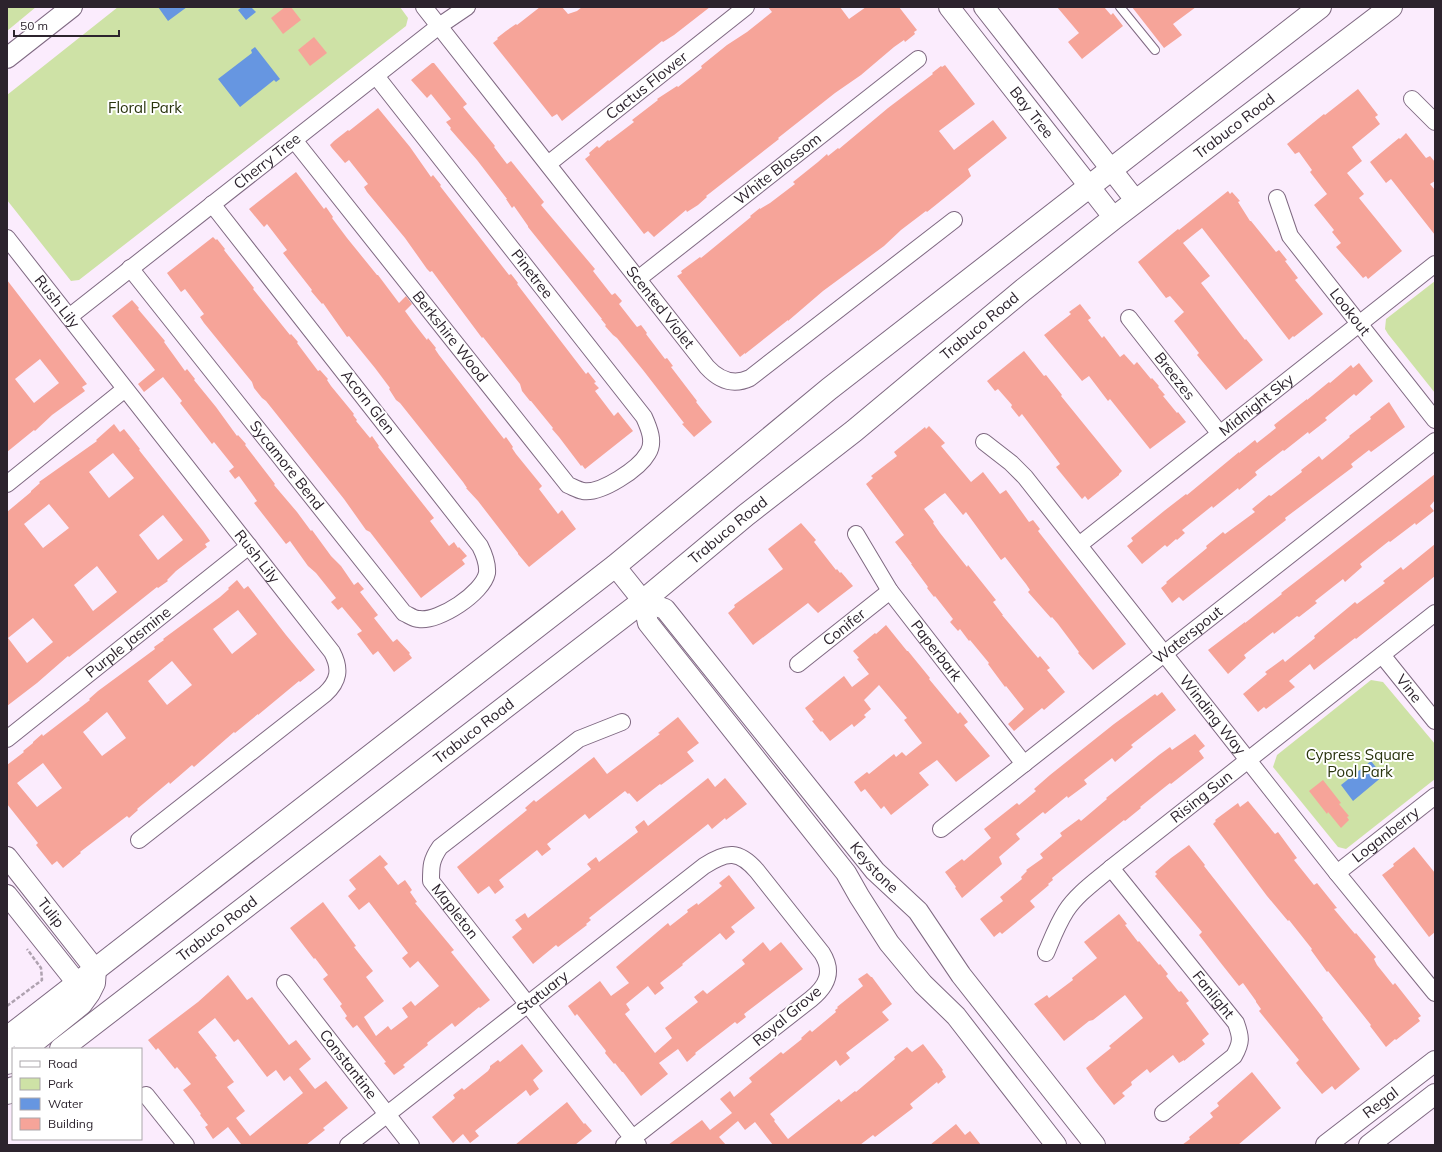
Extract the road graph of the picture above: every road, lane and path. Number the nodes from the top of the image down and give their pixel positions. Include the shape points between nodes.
1 (72, 7) edge
2 (424, 7) edge
3 (467, 7) edge
4 (746, 7) edge
5 (949, 7) edge
6 (984, 7) edge
7 (1120, 7) edge
8 (1320, 7) edge
9 (1391, 7) edge
10 (439, 26) junction
11 (1155, 50) dead end
12 (7, 58) edge
13 (918, 59) dead end
14 (376, 76) junction
15 (1412, 99) dead end
16 (1435, 122) edge
17 (294, 140) junction
18 (548, 164) junction
19 (1111, 170) junction
20 (1090, 186) junction
21 (1277, 198) dead end
22 (1136, 202) junction
23 (212, 204) junction
24 (1114, 218) junction
25 (954, 220) dead end
26 (7, 238) edge
27 (1435, 264) edge
28 (130, 268) junction
29 (638, 279) junction
30 (69, 317) junction
31 (1129, 318) dead end
32 (1360, 324) junction
33 (126, 389) junction
34 (1435, 420) edge
35 (1220, 434) junction
36 (1435, 441) edge
37 (984, 442) dead end
38 (625, 475) joint
39 (7, 484) edge
40 (856, 534) dead end
41 (1079, 545) junction
42 (249, 546) junction
43 (615, 566) junction
44 (890, 591) junction
45 (643, 601) junction
46 (461, 603) joint
47 (1435, 614) edge
48 (1164, 654) junction
49 (1382, 655) junction
50 (798, 664) dead end
51 (1435, 721) edge
52 (622, 722) dead end
53 (7, 739) edge
54 (1248, 761) junction
55 (1024, 764) junction
56 (1435, 796) edge
57 (941, 829) dead end
58 (139, 840) dead end
59 (7, 857) edge
60 (742, 857) joint
61 (1111, 868) junction
62 (1337, 873) junction
63 (7, 895) edge
64 (23, 944) dead end
65 (1046, 954) dead end
66 (95, 969) junction
67 (77, 983) junction
68 (285, 983) dead end
69 (1435, 993) edge
70 (528, 1005) junction
71 (7, 1006) edge
72 (7, 1038) edge
73 (26, 1048) edge
74 (62, 1048) edge
75 (1435, 1061) edge
76 (1435, 1094) edge
77 (146, 1095) dead end
78 (1163, 1113) dead end
79 (387, 1114) junction
80 (632, 1143) edge
81 (186, 1145) edge
82 (348, 1145) edge
83 (411, 1145) edge
84 (1056, 1145) edge
85 (1095, 1145) edge
86 (1326, 1145) edge
87 (1368, 1145) edge

1 - 12 street
2 - 10 street, Scented Violet
3 - 10 street, Cherry Tree
4 - 18 street, Cactus Flower
5 - 20 street, Bay Tree
6 - 19 street, Bay Tree
7 - 11 lane
8 - 19 main road
9 - 22 main road, Trabuco Road
10 - 14 street, Cherry Tree
10 - 18 street, Scented Violet
13 - 29 street, White Blossom
14 - 17 street, Cherry Tree
14 - 38 street, Pinetree via 644,417 650,431 649,453
15 - 16 street
17 - 23 street, Cherry Tree
17 - 38 street, Berkshire Wood via 568,485 582,491 597,490
18 - 29 street, Scented Violet
19 - 20 main road
19 - 22 street, Bay Tree
20 - 24 street, Bay Tree
20 - 43 main road via 829,389
21 - 32 street, Lookout via 1290,236
22 - 24 main road, Trabuco Road
23 - 28 street, Cherry Tree
23 - 46 street, Acorn Glen via 480,546 486,559 485,581
24 - 45 main road, Trabuco Road
25 - 29 street, Scented Violet via 744,381 733,382 715,376
26 - 30 street, Rush Lily
27 - 32 street, Midnight Sky
28 - 30 street, Cherry Tree
28 - 46 street, Sycamore Bend via 404,613 418,619 433,618
30 - 33 street, Rush Lily
31 - 35 street, Breezes
32 - 34 street, Lookout
32 - 35 street, Midnight Sky
33 - 39 street
33 - 42 street, Rush Lily
35 - 41 street, Midnight Sky
36 - 48 street, Waterspout
37 - 41 street, Winding Way via 1025,477
40 - 44 street, Paperbark
41 - 48 street, Winding Way
42 - 53 street, Purple Jasmine
42 - 58 street, Rush Lily via 332,652 338,669 336,679 325,694
43 - 45 street, Keystone
43 - 66 main road
44 - 50 street, Conifer
44 - 55 street, Paperbark
45 - 74 main road, Trabuco Road
45 - 84 street, Keystone via 648,623 846,873 889,943 923,984 956,1016
45 - 85 street, Keystone via 665,609 875,871 918,911 961,975
47 - 49 street, Rising Sun
48 - 54 street, Winding Way
48 - 55 street, Waterspout
49 - 51 street, Vine
49 - 54 street, Rising Sun
52 - 70 street, Mapleton via 579,739 440,847 431,864 431,881
54 - 61 street, Rising Sun
54 - 62 street, Winding Way
55 - 57 street, Waterspout
56 - 62 street, Loganberry
59 - 66 street, Tulip
60 - 70 street, Statuary via 725,856 704,866
60 - 80 street, Royal Grove via 757,871 822,953 828,966 828,976 820,992
61 - 65 street, Rising Sun via 1084,891 1067,910
61 - 78 street, Fanlight via 1236,1023 1240,1034 1241,1040 1234,1056
62 - 69 street, Winding Way
63 - 67 street, Tulip
64 - 71 path via 41,968 42,980
66 - 67 main road
66 - 73 main road via 94,983 81,1004
67 - 72 main road
68 - 79 street, Constantine
70 - 79 street, Statuary
70 - 80 street, Mapleton
75 - 86 street, Regal
76 - 87 street, Regal
77 - 81 street
79 - 82 street, Statuary
79 - 83 street, Constantine

